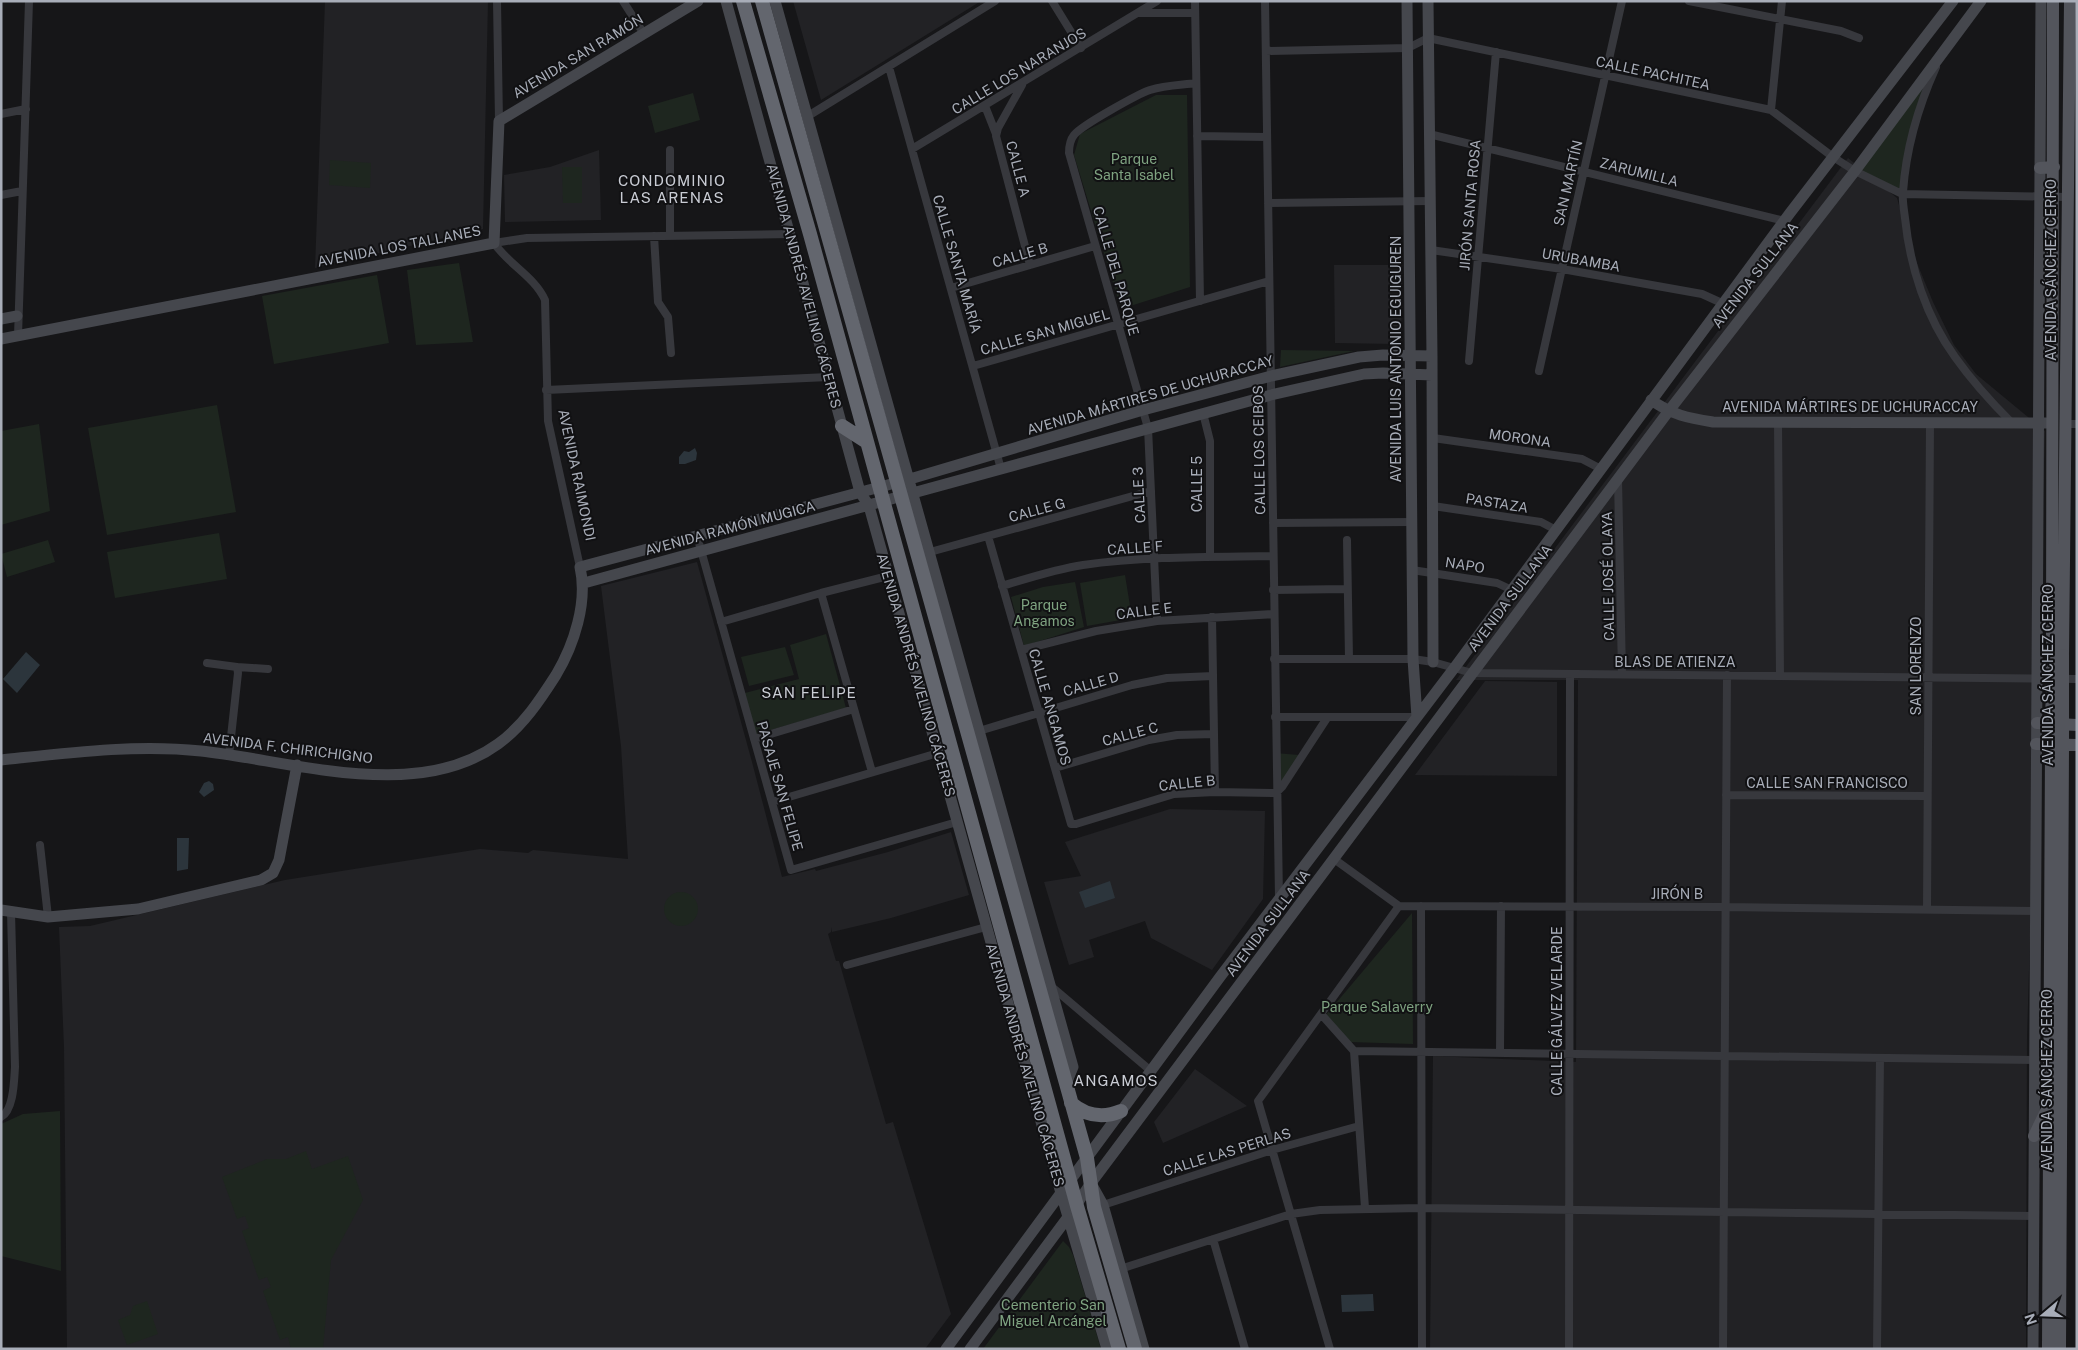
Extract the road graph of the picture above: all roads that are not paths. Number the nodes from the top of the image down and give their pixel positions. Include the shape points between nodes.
1 (29, 1) edge
2 (497, 1) edge
3 (623, 1) edge
4 (698, 1) edge
5 (726, 1) edge
6 (743, 1) edge
7 (762, 1) edge
8 (775, 1) edge
9 (995, 1) edge
10 (1052, 1) edge
11 (1157, 1) edge
12 (1195, 1) edge
13 (1265, 1) edge
14 (1407, 1) edge
15 (1428, 1) edge
16 (1622, 1) edge
17 (1689, 1) edge
18 (1782, 1) edge
19 (1953, 1) edge
20 (1982, 1) edge
21 (2041, 1) edge
22 (2054, 1) edge
23 (2070, 1) edge
24 (1138, 13) junction
25 (1195, 13) junction
26 (1780, 20) junction
27 (644, 34) junction
28 (1428, 38) junction
29 (1859, 38) dead end
30 (1081, 48) junction
31 (1408, 48) junction
32 (1266, 50) junction
33 (1944, 51) junction
34 (1496, 52) junction
35 (889, 67) junction
36 (1605, 76) junction
37 (1196, 83) junction
38 (1023, 84) junction
39 (986, 106) junction
40 (26, 110) junction
41 (1771, 110) junction
42 (1, 114) edge
43 (808, 116) junction
44 (498, 121) junction
45 (2072, 123) edge
46 (1429, 134) junction
47 (996, 136) junction
48 (1197, 136) junction
49 (1267, 137) junction
50 (1488, 147) junction
51 (670, 150) dead end
52 (912, 150) junction
53 (1833, 157) junction
54 (2054, 167) junction
55 (2040, 168) junction
56 (1584, 171) junction
57 (1855, 171) junction
58 (22, 191) junction
59 (1902, 194) junction
60 (1, 195) edge
61 (2040, 197) junction
62 (2060, 197) junction
63 (1410, 201) junction
64 (1430, 201) junction
65 (1268, 203) junction
66 (1785, 221) junction
67 (791, 234) junction
68 (654, 236) junction
69 (670, 236) junction
70 (494, 243) junction
71 (1096, 246) junction
72 (1431, 250) junction
73 (1478, 256) junction
74 (1030, 265) junction
75 (1562, 269) junction
76 (1269, 281) junction
77 (951, 288) junction
78 (1200, 301) junction
79 (1724, 304) junction
80 (18, 316) junction
81 (1, 319) edge
82 (1118, 324) junction
83 (18, 336) junction
84 (1, 339) edge
85 (671, 353) dead end
86 (1411, 355) junction
87 (1432, 356) junction
88 (1470, 361) dead end
89 (973, 366) junction
90 (1539, 370) dead end
91 (1411, 374) junction
92 (1432, 375) junction
93 (1270, 376) junction
94 (829, 377) junction
95 (546, 390) junction
96 (1271, 395) junction
97 (1651, 400) junction
98 (1143, 410) junction
99 (1668, 412) junction
100 (1203, 413) junction
101 (1778, 422) junction
102 (1930, 422) junction
103 (2012, 423) junction
104 (2038, 423) junction
105 (2065, 424) edge
106 (842, 426) junction
107 (1148, 428) junction
108 (1433, 438) junction
109 (867, 442) junction
110 (997, 454) junction
111 (1001, 469) junction
112 (1601, 469) junction
113 (1618, 478) junction
114 (903, 480) junction
115 (880, 486) junction
116 (1151, 491) junction
117 (860, 492) junction
118 (907, 495) junction
119 (883, 502) junction
120 (869, 506) junction
121 (1433, 506) junction
122 (1412, 522) junction
123 (1273, 523) junction
124 (1556, 530) junction
125 (698, 536) junction
126 (988, 536) junction
127 (1346, 540) dead end
128 (701, 551) junction
129 (930, 552) junction
130 (1273, 556) junction
131 (1210, 557) junction
132 (1154, 559) junction
133 (580, 567) junction
134 (1412, 570) junction
135 (1433, 573) junction
136 (888, 576) junction
137 (584, 583) junction
138 (1002, 586) junction
139 (1348, 589) junction
140 (1273, 590) junction
141 (1512, 590) junction
142 (821, 593) junction
143 (1274, 614) junction
144 (1212, 617) junction
145 (1157, 620) junction
146 (721, 622) junction
147 (1021, 650) junction
148 (1349, 659) junction
149 (1412, 659) junction
150 (1274, 660) junction
151 (1434, 662) junction
152 (207, 663) dead end
153 (237, 667) junction
154 (1455, 667) junction
155 (268, 669) dead end
156 (1472, 673) junction
157 (1570, 674) junction
158 (1622, 674) junction
159 (1727, 675) junction
160 (1214, 676) junction
161 (1780, 676) junction
162 (1928, 677) junction
163 (2037, 678) junction
164 (2077, 679) edge
165 (854, 709) junction
166 (1039, 712) junction
167 (1275, 717) junction
168 (1417, 717) junction
169 (1327, 718) junction
170 (2037, 724) junction
171 (2077, 725) edge
172 (979, 731) junction
173 (1214, 734) junction
174 (754, 739) junction
175 (2036, 744) junction
176 (2077, 745) edge
177 (2057, 748) junction
178 (938, 753) junction
179 (229, 755) junction
180 (1, 760) edge
181 (297, 765) junction
182 (1055, 768) junction
183 (872, 772) junction
184 (1215, 792) junction
185 (1276, 793) junction
186 (1726, 795) junction
187 (1928, 796) junction
188 (772, 802) junction
189 (957, 822) junction
190 (1074, 825) joint
191 (40, 845) dead end
192 (1334, 859) junction
193 (1278, 898) junction
194 (1400, 906) junction
195 (1421, 906) junction
196 (1501, 906) junction
197 (1570, 906) junction
198 (1725, 907) junction
199 (1927, 909) junction
200 (2035, 910) junction
201 (6, 911) edge
202 (1293, 914) junction
203 (48, 917) junction
204 (986, 927) junction
205 (847, 965) dead end
206 (1052, 987) junction
207 (1321, 1014) junction
208 (1354, 1051) junction
209 (1421, 1052) junction
210 (1500, 1053) junction
211 (1570, 1054) junction
212 (1724, 1056) junction
213 (1880, 1058) junction
214 (2034, 1060) junction
215 (1151, 1071) junction
216 (1066, 1084) junction
217 (1071, 1103) junction
218 (2050, 1103) junction
219 (1121, 1111) junction
220 (1, 1117) edge
221 (1359, 1126) junction
222 (2034, 1136) junction
223 (1099, 1141) junction
224 (1272, 1150) junction
225 (1115, 1151) junction
226 (1087, 1158) junction
227 (1071, 1179) junction
228 (1091, 1183) junction
229 (1061, 1193) junction
230 (1103, 1205) junction
231 (1077, 1206) junction
232 (1365, 1208) junction
233 (1421, 1208) junction
234 (1569, 1210) junction
235 (1724, 1212) junction
236 (1291, 1214) junction
237 (1878, 1214) junction
238 (2034, 1216) junction
239 (1068, 1217) junction
240 (1213, 1240) junction
241 (1117, 1270) junction
242 (946, 1349) edge
243 (970, 1349) edge
244 (1107, 1349) edge
245 (1119, 1349) edge
246 (1135, 1349) edge
247 (1144, 1349) edge
248 (1245, 1349) edge
249 (1330, 1349) edge
250 (1422, 1349) edge
251 (1569, 1349) edge
252 (1723, 1349) edge
253 (1877, 1349) edge
254 (2033, 1349) edge
255 (2048, 1349) edge
256 (2060, 1349) edge

1 - 40 street
2 - 44 street
3 - 27 street
4 - 27 main road, AVENIDA SAN RAMÓN
5 - 67 main road, AVENIDA ANDRÉS AVELINO CÁCERES
6 - 109 highway, AVENIDA ANDRÉS AVELINO CÁCERES
7 - 114 highway
8 - 43 main road
9 - 35 street
10 - 30 street
11 - 24 street, CALLE LOS NARANJOS
12 - 25 street
13 - 32 street, CALLE LOS CEIBOS
14 - 31 main road, AVENIDA LUIS ANTONIO EGUIGUREN
15 - 28 main road
16 - 36 street, SAN MARTÍN
17 - 26 street
18 - 26 street
19 - 53 main road, AVENIDA SULLANA
20 - 33 main road, AVENIDA SULLANA
21 - 55 main road, AVENIDA SÁNCHEZ CERRO
22 - 54 main road, AVENIDA SÁNCHEZ CERRO
23 - 45 main road, AVENIDA SÁNCHEZ CERRO
24 - 25 street
24 - 30 street, CALLE LOS NARANJOS
25 - 37 street
26 - 29 street via 1841,31
26 - 41 street
27 - 44 main road, AVENIDA SAN RAMÓN
28 - 31 street
28 - 34 street, CALLE PACHITEA
28 - 46 main road
30 - 38 street, CALLE LOS NARANJOS
31 - 32 street
31 - 63 main road, AVENIDA LUIS ANTONIO EGUIGUREN
32 - 49 street, CALLE LOS CEIBOS
33 - 57 main road, AVENIDA SULLANA
33 - 59 street via 1923,96 1909,144
34 - 36 street, CALLE PACHITEA
34 - 50 street, JIRÓN SANTA ROSA
35 - 43 street
35 - 52 street, CALLE SANTA MARÍA
36 - 41 street, CALLE PACHITEA
36 - 56 street, SAN MARTÍN
37 - 48 street
37 - 71 street, CALLE DEL PARQUE via 1150,90 1074,135 1069,145 1070,153
38 - 39 street, CALLE LOS NARANJOS
38 - 47 street, CALLE A
39 - 47 street
39 - 52 street, CALLE LOS NARANJOS
40 - 42 street
40 - 58 street
41 - 53 street, CALLE PACHITEA
43 - 114 main road
44 - 70 main road
45 - 62 main road, AVENIDA SÁNCHEZ CERRO
46 - 50 street, ZARUMILLA
46 - 64 main road
47 - 74 street, CALLE A
48 - 49 street
48 - 78 street
49 - 65 street, CALLE LOS CEIBOS
50 - 56 street, ZARUMILLA
50 - 73 street, JIRÓN SANTA ROSA
51 - 69 street
52 - 77 street, CALLE SANTA MARÍA
53 - 57 street, CALLE PACHITEA
53 - 66 main road, AVENIDA SULLANA
54 - 55 main road
54 - 62 main road, AVENIDA SÁNCHEZ CERRO
55 - 61 main road, AVENIDA SÁNCHEZ CERRO
56 - 66 street, ZARUMILLA
56 - 75 street, SAN MARTÍN
57 - 59 street, CALLE PACHITEA
57 - 99 main road, AVENIDA SULLANA
58 - 60 street
58 - 80 street
59 - 61 street
59 - 103 street via 1912,264 1932,318 1953,355 1979,389
61 - 62 street
61 - 104 main road, AVENIDA SÁNCHEZ CERRO
62 - 105 main road, AVENIDA SÁNCHEZ CERRO
63 - 64 street
63 - 65 street
63 - 86 main road, AVENIDA LUIS ANTONIO EGUIGUREN
64 - 72 main road
65 - 76 street, CALLE LOS CEIBOS
66 - 79 main road, AVENIDA SULLANA
67 - 69 street, AVENIDA LOS TALLANES
67 - 94 main road, AVENIDA ANDRÉS AVELINO CÁCERES
68 - 69 street, AVENIDA LOS TALLANES
68 - 70 street, AVENIDA LOS TALLANES via 527,238
68 - 85 street via 658,302 668,317
70 - 83 main road, AVENIDA LOS TALLANES
70 - 95 street, AVENIDA RAIMONDI via 503,256 542,292 545,300
71 - 74 street, CALLE B
71 - 82 street, CALLE DEL PARQUE
72 - 73 street, URUBAMBA
72 - 87 main road
73 - 75 street, URUBAMBA
73 - 88 street, JIRÓN SANTA ROSA
74 - 77 street, CALLE B
75 - 79 street, URUBAMBA via 1702,294
75 - 90 street, SAN MARTÍN
76 - 78 street, CALLE SAN MIGUEL
76 - 93 street, CALLE LOS CEIBOS
77 - 89 street, CALLE SANTA MARÍA
78 - 82 street, CALLE SAN MIGUEL
79 - 97 main road, AVENIDA SULLANA
80 - 81 main road
80 - 83 street
82 - 89 street, CALLE SAN MIGUEL
82 - 98 street, CALLE DEL PARQUE
83 - 84 main road, AVENIDA LOS TALLANES
86 - 87 main road, AVENIDA MÁRTIRES DE UCHURACCAY
86 - 91 main road, AVENIDA LUIS ANTONIO EGUIGUREN
86 - 93 main road, AVENIDA MÁRTIRES DE UCHURACCAY via 1360,357
87 - 92 main road
89 - 110 street, CALLE SANTA MARÍA
91 - 92 main road
91 - 96 main road via 1364,374
91 - 122 main road, AVENIDA LUIS ANTONIO EGUIGUREN
92 - 108 main road
93 - 96 street, CALLE LOS CEIBOS
93 - 98 main road, AVENIDA MÁRTIRES DE UCHURACCAY
94 - 95 street
94 - 106 main road, AVENIDA ANDRÉS AVELINO CÁCERES
95 - 133 street, AVENIDA RAIMONDI via 553,448
96 - 100 main road
96 - 123 street, CALLE LOS CEIBOS
97 - 99 main road, AVENIDA MÁRTIRES DE UCHURACCAY
97 - 112 main road, AVENIDA SULLANA
98 - 107 street, CALLE DEL PARQUE
98 - 110 main road, AVENIDA MÁRTIRES DE UCHURACCAY
99 - 101 main road, AVENIDA MÁRTIRES DE UCHURACCAY via 1713,422
99 - 113 main road, AVENIDA SULLANA
100 - 107 main road
100 - 131 street, CALLE 5 via 1210,441
101 - 102 main road, AVENIDA MÁRTIRES DE UCHURACCAY
101 - 161 street
102 - 103 main road, AVENIDA MÁRTIRES DE UCHURACCAY
102 - 162 street, SAN LORENZO
103 - 104 main road, AVENIDA MÁRTIRES DE UCHURACCAY
104 - 105 main road, AVENIDA MÁRTIRES DE UCHURACCAY
104 - 163 main road, AVENIDA SÁNCHEZ CERRO
105 - 177 main road, AVENIDA SÁNCHEZ CERRO, bridge
106 - 109 highway
106 - 117 main road, AVENIDA ANDRÉS AVELINO CÁCERES
107 - 111 main road
107 - 116 street, CALLE 3
108 - 112 street, MORONA via 1582,459
108 - 121 main road
109 - 115 highway, AVENIDA ANDRÉS AVELINO CÁCERES
110 - 111 street, CALLE SANTA MARÍA
110 - 114 main road, AVENIDA MÁRTIRES DE UCHURACCAY
111 - 118 main road
112 - 124 main road, AVENIDA SULLANA
113 - 156 main road, AVENIDA SULLANA
113 - 158 street, CALLE JOSÉ OLAYA
114 - 115 main road, AVENIDA MÁRTIRES DE UCHURACCAY
114 - 118 highway
115 - 117 main road, AVENIDA RAMÓN MUGICA
115 - 119 highway, AVENIDA ANDRÉS AVELINO CÁCERES
116 - 126 street, CALLE G
116 - 132 street, CALLE 3
117 - 120 main road, AVENIDA ANDRÉS AVELINO CÁCERES
117 - 125 main road, AVENIDA RAMÓN MUGICA
118 - 119 main road
118 - 129 main road
118 - 216 highway
119 - 120 main road, AVENIDA RAMÓN MUGICA
119 - 227 highway, AVENIDA ANDRÉS AVELINO CÁCERES
120 - 128 main road, AVENIDA RAMÓN MUGICA
120 - 136 main road, AVENIDA ANDRÉS AVELINO CÁCERES
121 - 124 street, PASTAZA via 1541,522
121 - 135 main road
122 - 123 street
122 - 134 main road, AVENIDA LUIS ANTONIO EGUIGUREN
123 - 130 street, CALLE LOS CEIBOS
124 - 141 main road, AVENIDA SULLANA
125 - 128 street, PASAJE SAN FELIPE
125 - 133 main road, AVENIDA RAMÓN MUGICA
126 - 129 street, CALLE G
126 - 138 street, CALLE ANGAMOS
127 - 139 street
128 - 137 main road, AVENIDA RAMÓN MUGICA
128 - 146 street, PASAJE SAN FELIPE
129 - 172 main road
130 - 131 street, CALLE F
130 - 140 street, CALLE LOS CEIBOS
131 - 132 street, CALLE F
132 - 138 street, CALLE F via 1082,566
132 - 145 street, CALLE 3
133 - 137 main road, AVENIDA RAIMONDI
134 - 135 street, NAPO
134 - 149 main road, AVENIDA LUIS ANTONIO EGUIGUREN
135 - 141 street, NAPO via 1497,583
135 - 151 main road
136 - 142 street
136 - 178 main road, AVENIDA ANDRÉS AVELINO CÁCERES
137 - 181 main road, AVENIDA F. CHIRICHIGNO via 578,617 563,663 540,702 493,747 450,767 420,774 370,775
138 - 147 street, CALLE ANGAMOS
139 - 140 street
139 - 148 street
140 - 143 street, CALLE LOS CEIBOS
141 - 154 main road, AVENIDA SULLANA
142 - 146 street
142 - 165 street
143 - 144 street, CALLE E
143 - 150 street, CALLE LOS CEIBOS
144 - 145 street, CALLE E
144 - 160 street
145 - 147 street, CALLE E
146 - 174 street, PASAJE SAN FELIPE
147 - 166 street, CALLE ANGAMOS
148 - 149 street, BLAS DE ATIENZA
148 - 150 street, BLAS DE ATIENZA
149 - 151 street, BLAS DE ATIENZA
149 - 168 main road, AVENIDA LUIS ANTONIO EGUIGUREN
150 - 167 street, CALLE LOS CEIBOS
151 - 154 street, BLAS DE ATIENZA
152 - 153 street
153 - 155 street
153 - 179 street
154 - 156 street, BLAS DE ATIENZA
154 - 168 main road, AVENIDA SULLANA
156 - 157 street, BLAS DE ATIENZA
156 - 192 main road, AVENIDA SULLANA
157 - 158 street, BLAS DE ATIENZA
157 - 197 street, CALLE GÁLVEZ VELARDE
158 - 159 street, BLAS DE ATIENZA
159 - 161 street, BLAS DE ATIENZA
159 - 186 street
160 - 166 street, CALLE D via 1151,681
160 - 173 street
161 - 162 street, BLAS DE ATIENZA
162 - 163 street, BLAS DE ATIENZA
162 - 187 street, SAN LORENZO
163 - 164 street, BLAS DE ATIENZA
163 - 170 main road, AVENIDA SÁNCHEZ CERRO
165 - 174 street
165 - 183 street
166 - 172 street, CALLE D
166 - 182 street, CALLE ANGAMOS
167 - 169 street
167 - 185 street, CALLE LOS CEIBOS
168 - 169 street
168 - 193 main road, AVENIDA SULLANA
169 - 185 street
170 - 171 main road
170 - 175 main road, AVENIDA SÁNCHEZ CERRO
172 - 206 main road
173 - 182 street, CALLE C via 1149,740
173 - 184 street
174 - 188 street, PASAJE SAN FELIPE
175 - 176 main road
175 - 200 main road, AVENIDA SÁNCHEZ CERRO
177 - 218 main road, AVENIDA SÁNCHEZ CERRO
177 - 256 main road, AVENIDA SÁNCHEZ CERRO
178 - 183 street
178 - 189 main road, AVENIDA ANDRÉS AVELINO CÁCERES
179 - 180 main road, AVENIDA F. CHIRICHIGNO via 151,749 72,752
179 - 181 main road, AVENIDA F. CHIRICHIGNO
181 - 203 main road via 279,860 273,873 261,880 138,909
182 - 190 street, CALLE ANGAMOS via 1071,824
183 - 188 street
184 - 185 street, CALLE B
184 - 190 street, CALLE B via 1159,797
185 - 193 street, CALLE LOS CEIBOS
186 - 187 street, CALLE SAN FRANCISCO
186 - 198 street
187 - 199 street, SAN LORENZO
188 - 189 street, PASAJE SAN FELIPE via 791,870
189 - 204 main road, AVENIDA ANDRÉS AVELINO CÁCERES
191 - 203 street
192 - 194 street
192 - 202 main road, AVENIDA SULLANA
193 - 202 main road
193 - 215 main road, AVENIDA SULLANA
194 - 195 street, JIRÓN B
194 - 207 street
195 - 196 street, JIRÓN B
195 - 209 street
196 - 197 street, JIRÓN B
196 - 210 street
197 - 198 street, JIRÓN B
197 - 211 street, CALLE GÁLVEZ VELARDE
198 - 199 street, JIRÓN B
198 - 212 street
199 - 200 street, JIRÓN B
200 - 214 main road, AVENIDA SÁNCHEZ CERRO
201 - 203 main road
201 - 220 street via 15,1067 14,1092
202 - 225 main road, AVENIDA SULLANA
204 - 205 street
204 - 229 main road, AVENIDA ANDRÉS AVELINO CÁCERES
206 - 215 street
206 - 216 main road via 1073,1067
207 - 208 street
207 - 224 street via 1258,1101
208 - 209 street
208 - 221 street
209 - 210 street
209 - 233 street
210 - 211 street
211 - 212 street
211 - 234 street, CALLE GÁLVEZ VELARDE
212 - 213 street
212 - 235 street
213 - 214 street
213 - 237 street
214 - 222 main road, AVENIDA SÁNCHEZ CERRO
215 - 219 main road, AVENIDA SULLANA
216 - 217 highway
217 - 219 highway via 1095,1116
217 - 226 highway
218 - 222 main road
218 - 255 main road, AVENIDA SÁNCHEZ CERRO
219 - 223 main road, AVENIDA SULLANA
221 - 224 street, CALLE LAS PERLAS
221 - 232 street
222 - 238 main road, AVENIDA SÁNCHEZ CERRO
223 - 225 main road via 1105,1150
223 - 226 main road, AVENIDA SULLANA
224 - 230 street, CALLE LAS PERLAS
224 - 236 street
225 - 228 main road, AVENIDA SULLANA
226 - 227 main road, AVENIDA SULLANA
226 - 228 highway
227 - 229 main road, AVENIDA SULLANA
227 - 231 highway, AVENIDA ANDRÉS AVELINO CÁCERES
228 - 230 main road
228 - 231 main road, AVENIDA SULLANA
228 - 241 highway via 1094,1207
229 - 239 main road, AVENIDA ANDRÉS AVELINO CÁCERES
229 - 242 main road, AVENIDA SULLANA
230 - 241 main road
231 - 239 main road, AVENIDA SULLANA
231 - 245 highway, AVENIDA ANDRÉS AVELINO CÁCERES
232 - 233 street
232 - 236 street
233 - 234 street
233 - 250 street
234 - 235 street
234 - 251 street, CALLE GÁLVEZ VELARDE
235 - 237 street
235 - 252 street
236 - 240 street
236 - 249 street
237 - 238 street
237 - 253 street
238 - 254 main road, AVENIDA SÁNCHEZ CERRO
239 - 243 main road, AVENIDA SULLANA
239 - 244 main road, AVENIDA ANDRÉS AVELINO CÁCERES
240 - 241 street
240 - 248 street
241 - 246 highway
241 - 247 main road

